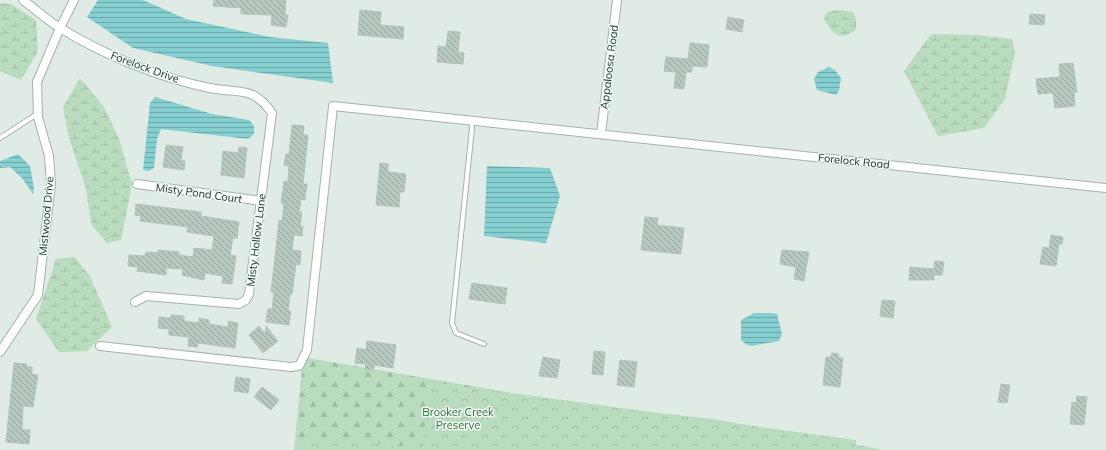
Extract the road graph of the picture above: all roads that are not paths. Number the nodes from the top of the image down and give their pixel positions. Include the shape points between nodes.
1 (24, 0) edge
2 (74, 0) edge
3 (617, 0) edge
4 (60, 28) junction
5 (272, 113) joint
6 (38, 114) junction
7 (471, 120) junction
8 (601, 134) junction
9 (0, 138) edge
10 (137, 184) dead end
11 (1106, 188) edge
12 (261, 201) junction
13 (135, 302) dead end
14 (484, 344) dead end
15 (100, 346) dead end
16 (0, 352) edge

1 - 4 street, Forelock Drive
2 - 4 street, Mistwood Drive
3 - 8 street, Appaloosa Road
4 - 5 street, Forelock Drive via 117,58 172,78 210,88 248,92 262,100
4 - 6 street, Mistwood Drive via 37,82
5 - 12 street, Misty Hollow Lane
6 - 9 lane
6 - 16 street, Mistwood Drive via 49,156 51,184 38,295
7 - 8 street, Forelock Road
7 - 14 lane via 452,323 456,333
7 - 15 street, Forelock Road via 333,106 307,350 299,366
8 - 11 street, Forelock Road
10 - 12 street, Misty Pond Court
12 - 13 street, Misty Hollow Lane via 249,294 246,300 239,304 146,296

